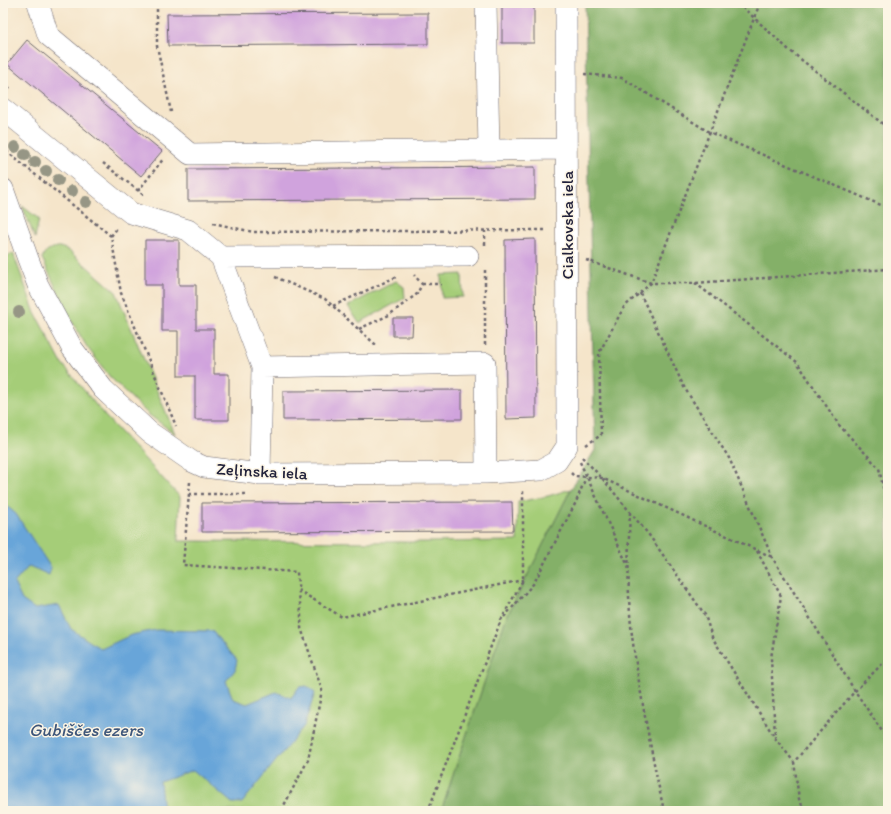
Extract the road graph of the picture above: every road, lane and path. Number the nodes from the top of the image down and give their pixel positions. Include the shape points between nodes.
1 (38, 3) edge
2 (157, 3) edge
3 (486, 3) edge
4 (566, 3) edge
5 (738, 3) edge
6 (760, 3) edge
7 (754, 18) junction
8 (566, 72) junction
9 (3, 83) edge
10 (9, 101) edge
11 (171, 113) dead end
12 (888, 128) edge
13 (709, 132) junction
14 (177, 142) junction
15 (3, 146) edge
16 (566, 149) junction
17 (489, 150) junction
18 (102, 161) dead end
19 (3, 189) edge
20 (138, 191) junction
21 (145, 196) dead end
22 (888, 208) edge
23 (209, 222) dead end
24 (567, 230) junction
25 (485, 231) junction
26 (567, 252) junction
27 (479, 255) junction
28 (221, 256) junction
29 (259, 257) junction
30 (410, 263) junction
31 (888, 270) edge
32 (651, 283) junction
33 (695, 283) junction
34 (422, 284) junction
35 (441, 284) dead end
36 (640, 293) junction
37 (333, 306) junction
38 (359, 330) junction
39 (485, 363) junction
40 (397, 365) junction
41 (262, 367) junction
42 (179, 432) dead end
43 (567, 453) junction
44 (191, 461) junction
45 (523, 471) junction
46 (486, 473) junction
47 (260, 474) junction
48 (586, 477) junction
49 (602, 478) junction
50 (630, 511) junction
51 (888, 511) edge
52 (757, 550) junction
53 (772, 557) junction
54 (628, 566) junction
55 (523, 580) junction
56 (298, 590) junction
57 (501, 620) junction
58 (888, 660) edge
59 (855, 691) junction
60 (775, 738) junction
61 (888, 740) edge
62 (794, 762) junction
63 (281, 811) edge
64 (428, 811) edge
65 (664, 811) edge
66 (805, 811) edge

1 - 14 street via 48,35
2 - 11 path via 156,46
3 - 17 street
4 - 8 street, Cialkovska iela
5 - 7 path
6 - 7 path
7 - 12 path via 789,50
7 - 13 path
8 - 13 path via 622,78
8 - 16 street, Cialkovska iela
9 - 10 path
10 - 28 street via 131,212 188,230
13 - 22 path
13 - 32 path
14 - 17 street via 190,154
14 - 20 path
15 - 42 path via 111,236 121,293
16 - 17 street
16 - 24 street, Cialkovska iela
18 - 20 path
19 - 44 street, Zeļinska iela via 38,285 72,348 103,389 148,432
20 - 21 path
23 - 25 path via 253,232
24 - 25 path
24 - 26 street, Cialkovska iela
25 - 27 path
26 - 32 path
26 - 43 street, Cialkovska iela
27 - 30 street
27 - 39 path
28 - 29 street
28 - 41 street
29 - 30 street
29 - 37 path via 259,270 325,299
30 - 34 path
30 - 37 path
31 - 33 path
32 - 33 path
32 - 36 path
33 - 51 path via 797,362 839,425 879,468
34 - 35 path
34 - 38 path via 417,294 389,315
36 - 43 path via 624,307 599,353 602,435
36 - 53 path via 684,387 729,458
37 - 38 path
38 - 40 path
39 - 40 street
39 - 46 street
40 - 41 street
41 - 47 street
43 - 45 street, Zeļinska iela via 541,470
43 - 48 path
43 - 48 path via 574,476
43 - 49 path
44 - 47 street, Zeļinska iela via 204,467
44 - 56 path via 183,565 297,572
45 - 46 street, Zeļinska iela
45 - 55 path
46 - 47 street, Zeļinska iela
48 - 49 path
48 - 54 path
48 - 57 path via 576,502 534,583
49 - 50 path
49 - 52 path
50 - 54 path
50 - 60 path via 704,615 712,637
52 - 53 path
52 - 60 path via 781,596 771,658
53 - 59 path
54 - 65 path via 633,642
55 - 56 path via 342,617
55 - 57 path
56 - 63 path via 301,628 322,690 308,760
57 - 64 path
58 - 59 path
59 - 61 path
59 - 62 path
60 - 62 path
62 - 66 path via 799,799

